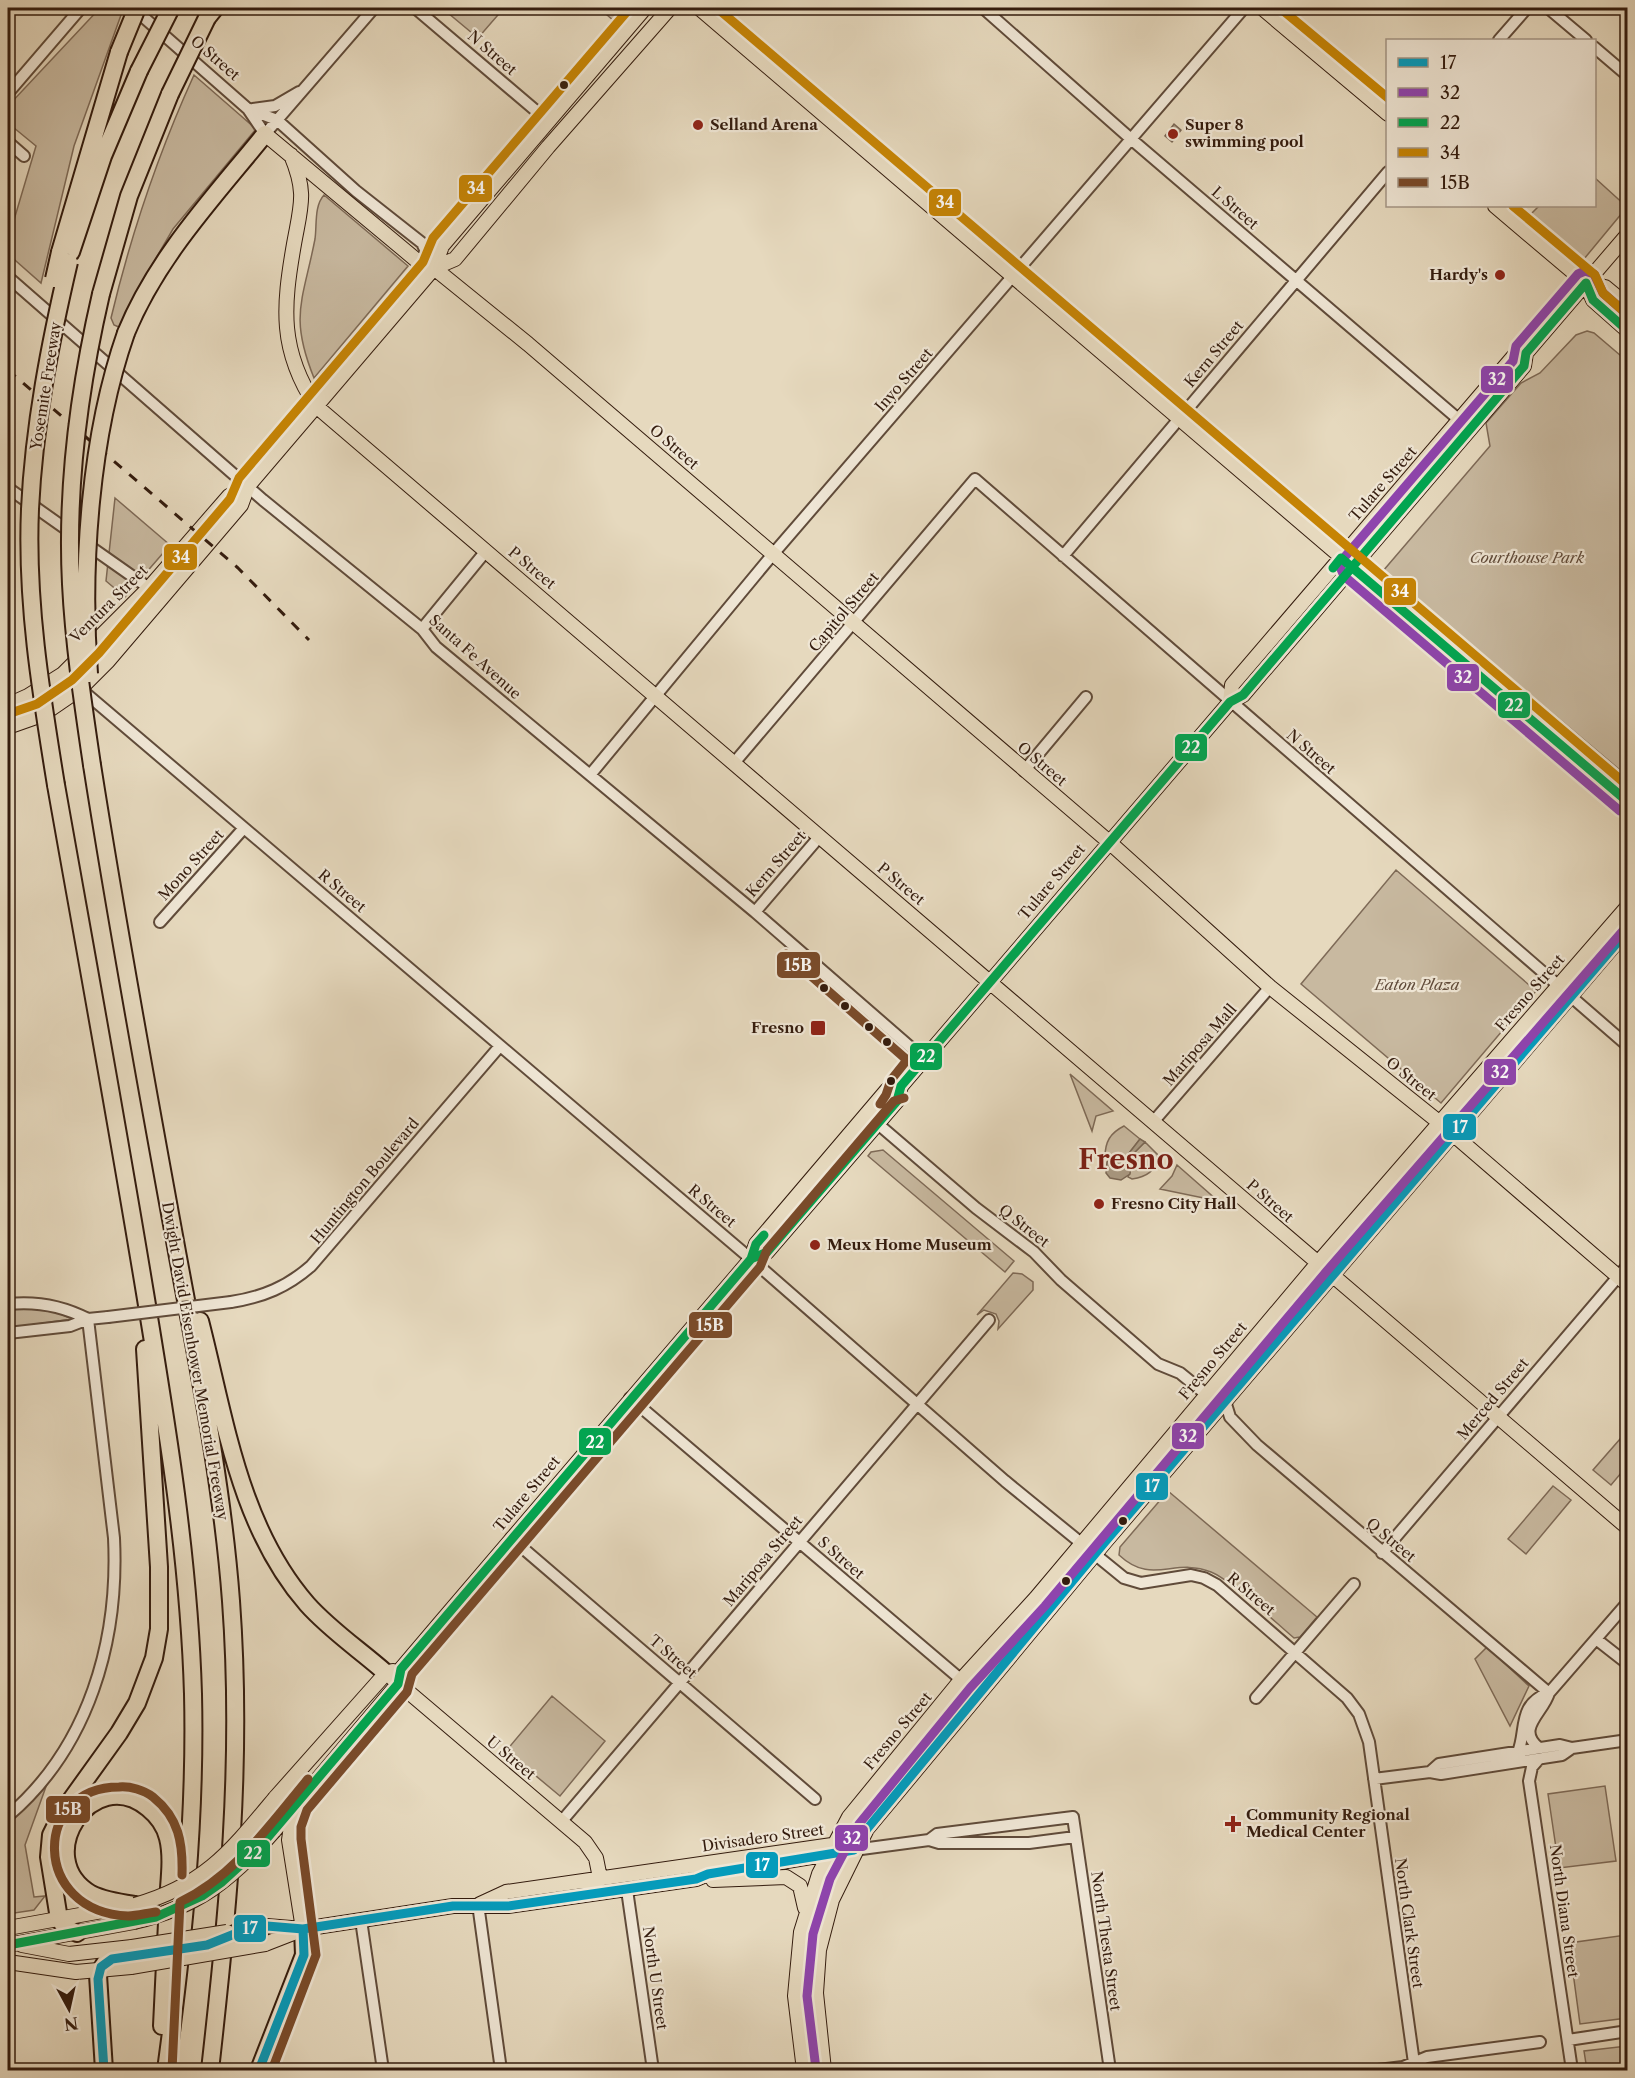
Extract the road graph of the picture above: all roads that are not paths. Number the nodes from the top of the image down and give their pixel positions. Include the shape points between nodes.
1 (81, 8) edge
2 (132, 8) edge
3 (137, 8) edge
4 (171, 8) edge
5 (374, 8) edge
6 (415, 8) edge
7 (645, 8) edge
8 (670, 8) edge
9 (699, 8) edge
10 (983, 8) edge
11 (1244, 8) edge
12 (1262, 8) edge
13 (1527, 8) edge
14 (1548, 8) edge
15 (212, 11) edge
16 (1500, 39) edge
17 (1586, 39) edge
18 (1596, 49) edge
19 (1628, 76) edge
20 (299, 92) junction
21 (8, 93) edge
22 (248, 109) junction
23 (1386, 112) edge
24 (278, 120) junction
25 (548, 122) junction
26 (265, 134) junction
27 (1131, 139) junction
28 (8, 142) edge
29 (291, 155) junction
30 (24, 156) dead end
31 (1386, 174) edge
32 (323, 181) junction
33 (303, 199) junction
34 (1496, 207) edge
35 (1628, 234) edge
36 (65, 257) junction
37 (434, 268) junction
38 (8, 277) edge
39 (1013, 278) junction
40 (1296, 280) junction
41 (1586, 283) junction
42 (1628, 306) edge
43 (1628, 331) edge
44 (316, 406) junction
45 (1179, 418) junction
46 (1465, 424) junction
47 (975, 479) joint
48 (248, 486) junction
49 (8, 488) edge
50 (486, 552) junction
51 (773, 554) junction
52 (1063, 556) junction
53 (1347, 562) junction
54 (149, 588) junction
55 (853, 624) junction
56 (422, 629) junction
57 (63, 674) junction
58 (80, 689) junction
59 (656, 696) junction
60 (1086, 697) dead end
61 (1230, 702) junction
62 (8, 705) edge
63 (8, 727) edge
64 (735, 763) junction
65 (1024, 771) junction
66 (93, 772) junction
67 (590, 775) junction
68 (1628, 802) edge
69 (244, 828) junction
70 (820, 836) junction
71 (1108, 841) junction
72 (1628, 906) edge
73 (755, 912) junction
74 (160, 922) dead end
75 (1628, 929) edge
76 (990, 981) junction
77 (1558, 986) junction
78 (1270, 987) junction
79 (1570, 997) junction
80 (500, 1046) junction
81 (1628, 1046) edge
82 (924, 1059) junction
83 (901, 1086) junction
84 (1153, 1122) junction
85 (1440, 1123) junction
86 (878, 1124) junction
87 (1453, 1134) junction
88 (167, 1195) junction
89 (139, 1255) junction
90 (751, 1259) junction
91 (1317, 1264) junction
92 (1628, 1265) edge
93 (1331, 1276) junction
94 (1623, 1281) edge
95 (8, 1304) edge
96 (88, 1319) junction
97 (989, 1320) dead end
98 (8, 1333) edge
99 (1207, 1395) junction
100 (630, 1398) junction
101 (1225, 1401) junction
102 (917, 1404) junction
103 (1496, 1418) junction
104 (1628, 1528) edge
105 (511, 1538) junction
106 (799, 1542) junction
107 (1082, 1544) junction
108 (1382, 1553) junction
109 (1095, 1554) junction
110 (1354, 1584) dead end
111 (1628, 1602) edge
112 (1596, 1639) junction
113 (1296, 1651) junction
114 (1628, 1664) edge
115 (395, 1675) junction
116 (961, 1680) junction
117 (680, 1682) junction
118 (1548, 1693) junction
119 (978, 1694) junction
120 (1256, 1698) dead end
121 (1628, 1740) edge
122 (1518, 1752) junction
123 (1539, 1754) junction
124 (1430, 1772) junction
125 (1374, 1779) junction
126 (815, 1799) dead end
127 (297, 1804) junction
128 (8, 1816) edge
129 (561, 1822) junction
130 (1076, 1837) junction
131 (929, 1840) junction
132 (855, 1850) junction
133 (830, 1851) junction
134 (708, 1862) junction
135 (600, 1878) junction
136 (696, 1879) junction
137 (627, 1890) junction
138 (526, 1903) junction
139 (478, 1904) junction
140 (132, 1910) junction
141 (805, 1915) junction
142 (59, 1919) junction
143 (361, 1920) junction
144 (8, 1928) edge
145 (247, 1929) joint
146 (303, 1929) junction
147 (77, 1933) junction
148 (10, 1943) edge
149 (132, 1957) junction
150 (8, 1962) edge
151 (99, 1971) junction
152 (1628, 2031) edge
153 (1568, 2040) junction
154 (1540, 2042) dead end
155 (1414, 2066) edge
156 (104, 2070) edge
157 (160, 2070) edge
158 (166, 2070) edge
159 (210, 2070) edge
160 (259, 2070) edge
161 (383, 2070) edge
162 (501, 2070) edge
163 (653, 2070) edge
164 (804, 2070) edge
165 (824, 2070) edge
166 (1110, 2070) edge
167 (1378, 2070) edge
168 (1572, 2070) edge

1 - 21 street
2 - 22 street, O Street
3 - 36 highway, bridge via 118,52
4 - 36 highway, bridge via 139,70
5 - 20 street
6 - 25 street, N Street
7 - 25 main road, Ventura Street
8 - 37 main road, Ventura Street via 455,260
9 - 39 main road
10 - 27 street, L Street
11 - 27 street, Inyo Street
12 - 23 main road
13 - 16 street
14 - 17 street
15 - 66 highway, bridge via 170,94 129,196 101,294 77,424 70,527 75,642
18 - 19 street
20 - 22 street via 275,106
20 - 24 street
22 - 24 street, O Street
22 - 26 street, O Street
24 - 26 street
24 - 37 street, O Street via 356,191 422,243
25 - 37 main road, Ventura Street via 442,246
26 - 29 main road, O Street
26 - 66 highway, bridge via 168,254 144,292 126,333 106,407 91,519 87,614 94,708
27 - 39 street, Inyo Street
27 - 40 street, L Street
28 - 30 street
29 - 32 main road, O Street
29 - 33 main road, P Street via 300,176
31 - 40 street, Kern Street
32 - 33 main road via 307,190
32 - 37 main road, O Street via 415,258
33 - 44 main road, P Street via 286,299 286,332 297,374
34 - 41 main road
35 - 41 main road, Tulare Street
36 - 89 highway, Yosemite Freeway, bridge via 38,359 30,531 32,606 56,785
37 - 44 main road, Ventura Street
37 - 51 main road, O Street
38 - 48 street, Santa Fe Avenue
39 - 45 main road
39 - 51 street, Inyo Street
40 - 45 street, Kern Street
40 - 46 street, L Street
41 - 42 main road via 1605,286
41 - 43 main road via 1593,300
41 - 46 main road, Tulare Street via 1526,353 1524,366
44 - 48 main road, Ventura Street
44 - 50 main road, P Street
45 - 52 street, Kern Street
45 - 53 main road
46 - 53 main road, Tulare Street
47 - 52 street, N Street
47 - 55 street, Capitol Street
48 - 54 main road, Ventura Street via 229,495
48 - 56 street, Santa Fe Avenue
48 - 58 main road, Ventura Street via 241,506
49 - 54 street
50 - 56 street
50 - 59 main road, P Street
51 - 55 main road, O Street
51 - 59 street, Inyo Street
52 - 61 street, N Street
53 - 61 main road, Tulare Street via 1232,685
53 - 68 main road
54 - 57 main road, Ventura Street
55 - 64 street, Capitol Street
55 - 65 main road, O Street
56 - 67 street, Santa Fe Avenue via 436,647
57 - 58 street, R Street
57 - 62 main road, Ventura Street
58 - 63 main road, Ventura Street via 42,715
58 - 69 street, R Street
59 - 64 main road, P Street
59 - 67 street, Inyo Street
60 - 65 street
61 - 71 main road, Tulare Street
61 - 77 street, N Street
64 - 70 main road, P Street
65 - 71 main road, O Street
66 - 88 highway, Dwight David Eisenhower Memorial Freeway
67 - 73 street, Santa Fe Avenue
69 - 74 street, Mono Street
69 - 80 street, R Street
70 - 73 street, Kern Street
70 - 76 main road, P Street
71 - 76 main road, Tulare Street
71 - 78 main road, O Street
72 - 77 main road, Fresno Street
73 - 82 street, Santa Fe Avenue
75 - 79 main road
76 - 82 main road, Tulare Street
76 - 84 main road, P Street
77 - 79 street, N Street
77 - 85 main road, Fresno Street
78 - 84 street, Mariposa Mall
78 - 85 main road, O Street
79 - 81 street, N Street
79 - 87 main road
80 - 90 street, R Street
80 - 96 street, Huntington Boulevard, bridge via 311,1266 277,1290 252,1299
82 - 83 main road, Tulare Street
83 - 86 main road, Tulare Street via 897,1101
83 - 90 main road, Tulare Street via 887,1090 756,1244
84 - 91 main road, P Street
85 - 87 main road, O Street
85 - 91 main road, Fresno Street
86 - 90 main road, Tulare Street via 767,1252
86 - 99 street, Q Street via 1034,1252 1158,1364 1180,1373
87 - 93 main road
87 - 94 main road, O Street
88 - 115 highway via 255,1522 276,1561 308,1605
88 - 159 highway, Dwight David Eisenhower Memorial Freeway via 214,1457 231,1601 234,1825
89 - 142 highway via 159,1568 159,1629 154,1658 137,1703 53,1829 49,1857
89 - 158 highway via 173,1464 184,1554 193,1693 193,1828
90 - 100 main road, Tulare Street
90 - 102 street, R Street
91 - 93 main road, P Street
91 - 99 main road, Fresno Street
92 - 94 street, Merced Street
93 - 101 main road
93 - 103 main road, P Street
94 - 103 street, Merced Street
95 - 96 street via 39,1303 72,1310
96 - 98 street, Huntington Boulevard via 70,1326
96 - 128 street via 116,1564 111,1624 100,1671 75,1732 40,1783
97 - 102 street, Mariposa Street
99 - 107 main road, Fresno Street
100 - 105 main road, Tulare Street
100 - 106 street, S Street
101 - 108 street, Q Street via 1230,1417 1257,1445
101 - 109 main road
102 - 106 street, Mariposa Street
102 - 107 street, R Street
103 - 104 main road, P Street
103 - 108 street, Merced Street
105 - 115 main road, Tulare Street
105 - 117 street, T Street
106 - 116 street, S Street
106 - 117 street, Mariposa Street
107 - 109 street, R Street
107 - 116 main road, Fresno Street
108 - 118 street, Q Street
109 - 113 street, R Street via 1134,1582 1151,1583 1191,1575 1210,1580
109 - 119 main road
110 - 113 street
111 - 112 street
112 - 114 street
112 - 118 street
113 - 120 street
113 - 125 street, R Street via 1359,1714 1369,1742
115 - 127 main road, Tulare Street
115 - 129 main road, U Street
115 - 140 main road, Tulare Street, bridge via 210,1870 176,1891
116 - 119 street, S Street
116 - 133 main road, Fresno Street via 849,1817
117 - 126 street, T Street
117 - 129 street, Mariposa Street
118 - 122 street via 1540,1696 1526,1714
118 - 123 street via 1529,1729
119 - 132 main road via 867,1828
121 - 123 street via 1572,1748 1560,1745
122 - 123 street
122 - 124 street via 1439,1764
123 - 124 street via 1441,1774
123 - 153 street, North Diana Street via 1529,1781
124 - 125 street
125 - 155 street, North Clark Street
127 - 140 main road, Tulare Street, bridge via 238,1870 208,1894 177,1910
127 - 146 main road via 289,1825 289,1840
129 - 135 main road, U Street via 591,1850
130 - 131 street via 1029,1842
130 - 131 street, North Thesta Street via 1073,1817 937,1834
130 - 166 street, North Thesta Street
131 - 132 street
132 - 133 main road, Divisadero Street
132 - 165 main road via 832,1900 816,1972
133 - 134 main road, Divisadero Street
133 - 136 main road, Divisadero Street
133 - 141 main road, Fresno Street
134 - 135 main road, Divisadero Street
134 - 137 main road via 681,1874 640,1880
135 - 138 main road via 592,1887 556,1891
135 - 139 main road, Divisadero Street via 506,1892
136 - 137 main road, Divisadero Street
136 - 141 main road via 743,1881 788,1877 802,1891
137 - 138 main road, Divisadero Street
137 - 163 street, North U Street
138 - 139 main road, Divisadero Street
139 - 143 main road, Divisadero Street
139 - 162 street
140 - 142 main road
140 - 147 main road
140 - 157 highway via 85,1890 71,1872 66,1857 67,1839 78,1814 113,1796 140,1802 160,1820 169,1842
141 - 164 main road via 795,1996
142 - 144 main road
142 - 147 highway
143 - 146 main road, Divisadero Street
143 - 161 street
145 - 146 main road, Divisadero Street
145 - 149 highway, bridge via 207,1945
146 - 149 main road, Divisadero Street, bridge via 265,1944
146 - 160 highway via 304,1955
147 - 148 main road
148 - 149 main road, Divisadero Street via 69,1954
149 - 151 highway via 108,1961
150 - 151 main road via 65,1971
151 - 156 highway
152 - 153 street
153 - 168 street, North Diana Street
154 - 155 street via 1427,2057
155 - 167 street

